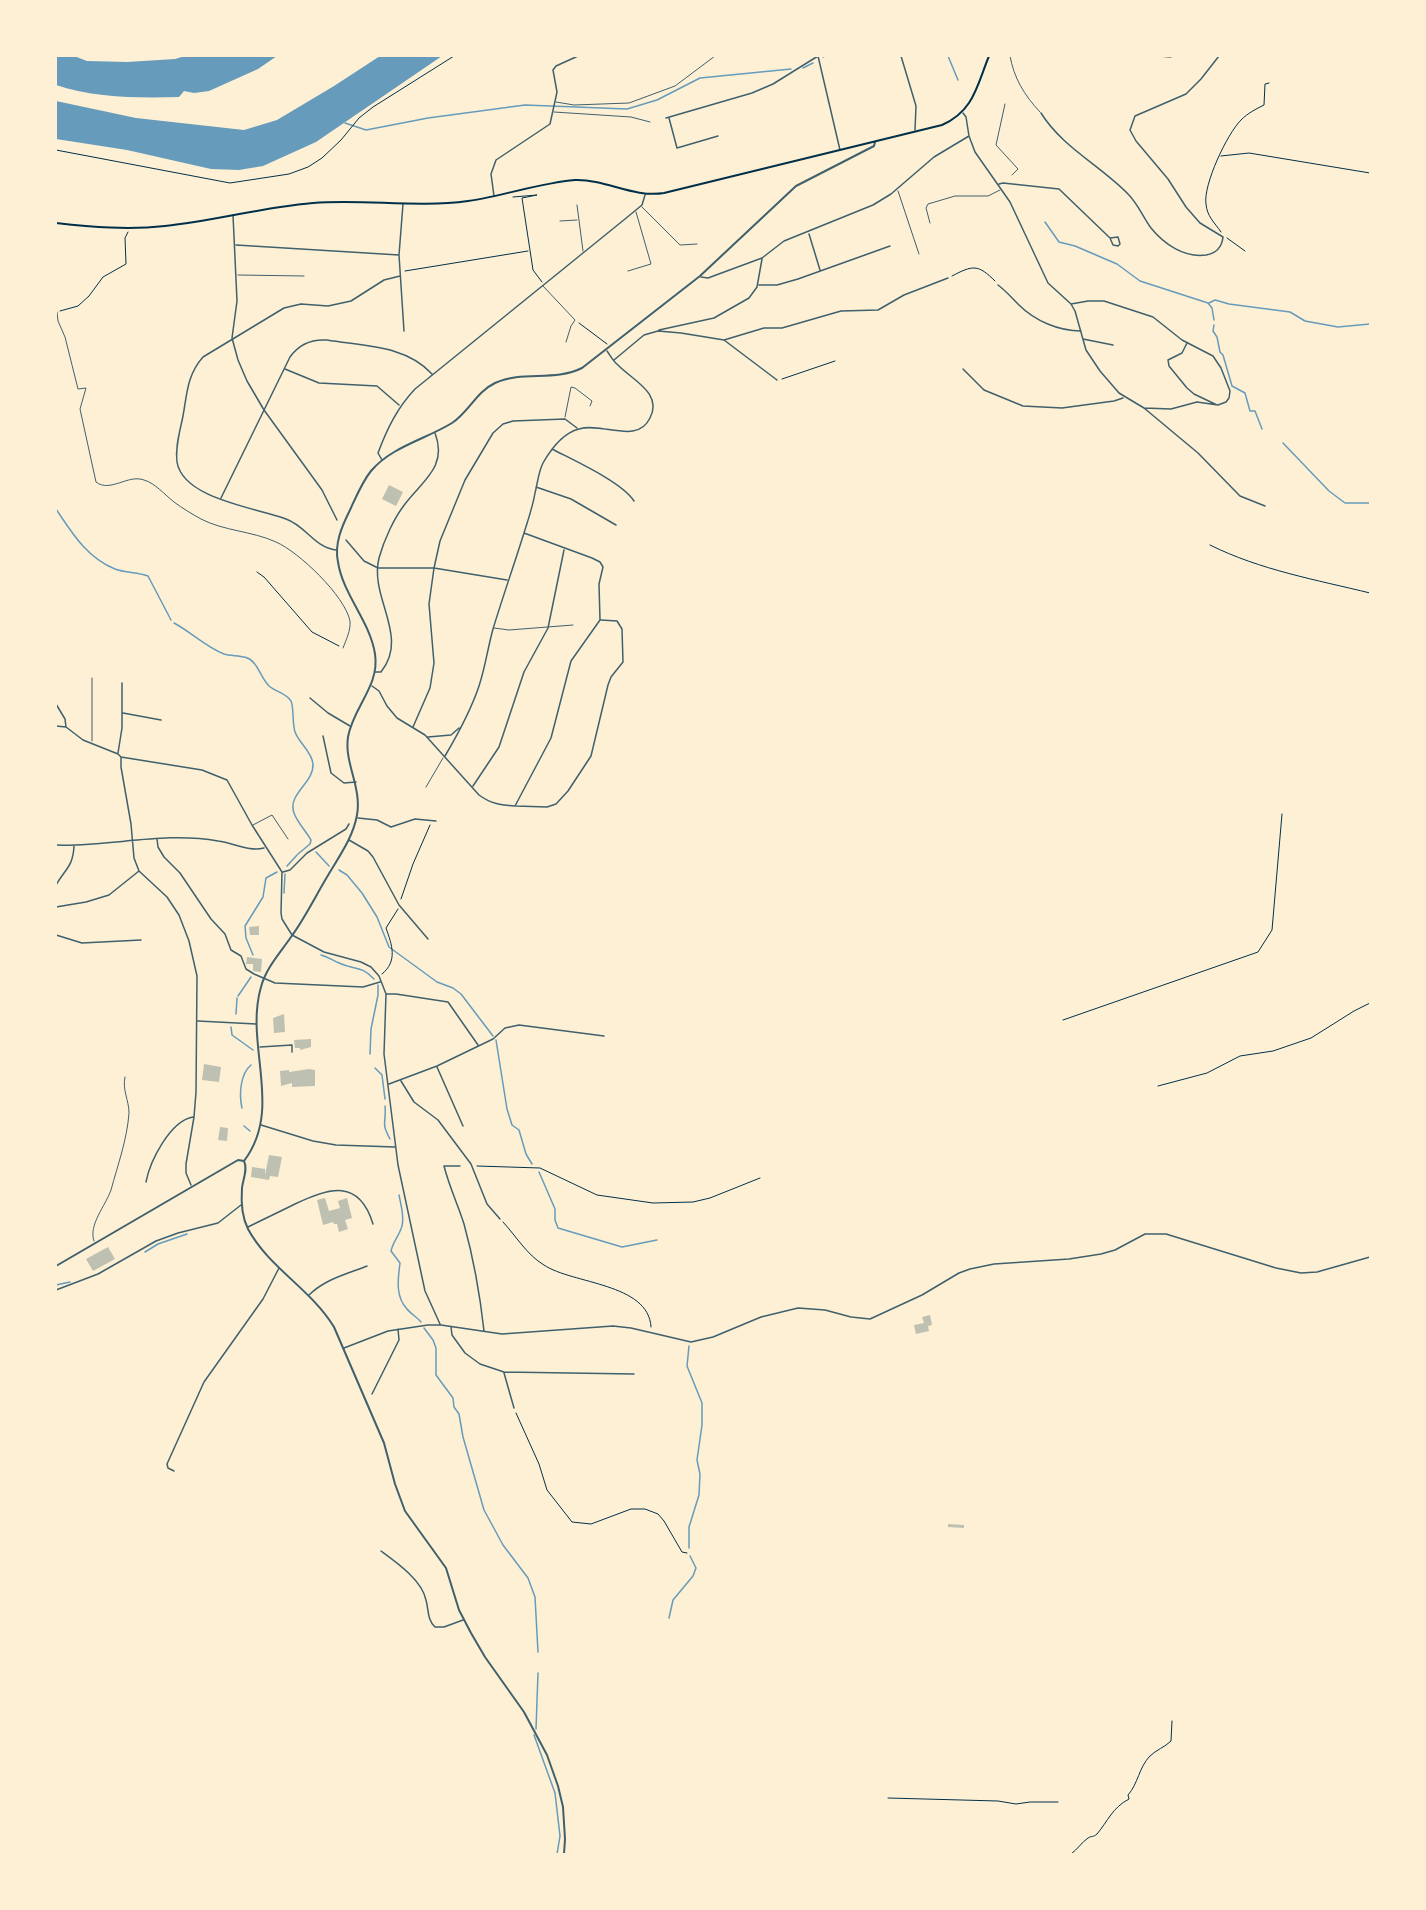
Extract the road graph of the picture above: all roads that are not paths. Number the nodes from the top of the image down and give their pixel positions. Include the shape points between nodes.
1 (578, 56) edge
2 (715, 56) edge
3 (818, 56) edge
4 (901, 56) edge
5 (989, 56) edge
6 (1010, 56) edge
7 (1219, 56) edge
8 (556, 103) junction
9 (1005, 104) dead end
10 (555, 111) junction
11 (963, 112) junction
12 (1041, 113) joint
13 (650, 122) dead end
14 (915, 132) junction
15 (718, 136) dead end
16 (969, 136) junction
17 (875, 142) junction
18 (840, 150) junction
19 (1012, 175) dead end
20 (999, 184) junction
21 (897, 189) junction
22 (1002, 190) junction
23 (645, 194) junction
24 (494, 197) junction
25 (404, 203) junction
26 (577, 205) dead end
27 (640, 206) junction
28 (635, 211) junction
29 (233, 214) junction
30 (579, 219) junction
31 (560, 221) dead end
32 (56, 223) edge
33 (930, 223) dead end
34 (809, 232) junction
35 (1110, 238) dead end
36 (697, 244) dead end
37 (235, 245) junction
38 (890, 246) dead end
39 (583, 253) junction
40 (919, 254) dead end
41 (399, 255) junction
42 (762, 258) junction
43 (628, 271) dead end
44 (820, 271) junction
45 (236, 275) junction
46 (304, 276) dead end
47 (400, 276) junction
48 (700, 276) junction
49 (948, 278) road end
50 (758, 285) junction
51 (998, 285) road end
52 (543, 286) junction
53 (1071, 304) junction
54 (57, 312) road end
55 (404, 331) dead end
56 (658, 331) junction
57 (1081, 331) junction
58 (232, 338) junction
59 (1083, 339) junction
60 (724, 340) junction
61 (566, 342) dead end
62 (1187, 343) junction
63 (1113, 345) dead end
64 (606, 350) junction
65 (614, 360) junction
66 (284, 368) junction
67 (963, 369) dead end
68 (433, 375) junction
69 (777, 380) road end
70 (1124, 398) junction
71 (590, 405) dead end
72 (1218, 405) junction
73 (400, 406) junction
74 (1144, 408) junction
75 (264, 410) junction
76 (565, 419) junction
77 (578, 429) junction
78 (435, 432) junction
79 (552, 449) junction
80 (382, 460) junction
81 (536, 487) junction
82 (221, 498) junction
83 (634, 501) dead end
84 (1265, 506) dead end
85 (337, 520) dead end
86 (616, 525) dead end
87 (524, 533) junction
88 (346, 540) dead end
89 (564, 549) junction
90 (337, 550) junction
91 (378, 568) junction
92 (434, 568) junction
93 (508, 580) junction
94 (600, 620) junction
95 (573, 625) dead end
96 (493, 628) junction
97 (548, 628) junction
98 (343, 648) road end
99 (375, 672) junction
100 (92, 678) dead end
101 (122, 683) dead end
102 (371, 686) junction
103 (310, 698) dead end
104 (56, 704) edge
105 (122, 713) junction
106 (161, 720) dead end
107 (56, 726) edge
108 (351, 726) junction
109 (66, 727) junction
110 (413, 727) junction
111 (460, 727) junction
112 (323, 736) dead end
113 (428, 737) junction
114 (91, 743) junction
115 (118, 754) junction
116 (121, 757) junction
117 (444, 757) junction
118 (356, 782) junction
119 (426, 787) dead end
120 (472, 787) junction
121 (515, 806) junction
122 (357, 818) junction
123 (434, 821) road end
124 (349, 824) dead end
125 (252, 825) junction
126 (288, 838) dead end
127 (156, 839) junction
128 (132, 840) junction
129 (348, 840) junction
130 (56, 845) edge
131 (74, 845) junction
132 (265, 847) junction
133 (139, 871) junction
134 (282, 872) junction
135 (56, 885) edge
136 (56, 907) edge
137 (56, 935) edge
138 (292, 935) junction
139 (428, 939) dead end
140 (141, 940) dead end
141 (264, 979) junction
142 (381, 981) junction
143 (386, 994) junction
144 (198, 1021) junction
145 (257, 1024) junction
146 (604, 1036) dead end
147 (479, 1046) junction
148 (259, 1047) junction
149 (292, 1052) dead end
150 (437, 1066) junction
151 (125, 1077) dead end
152 (401, 1080) junction
153 (388, 1084) junction
154 (194, 1117) junction
155 (261, 1125) junction
156 (463, 1126) dead end
157 (396, 1146) junction
158 (244, 1161) junction
159 (460, 1166) dead end
160 (146, 1182) dead end
161 (192, 1186) junction
162 (242, 1204) junction
163 (500, 1219) road end
164 (372, 1224) dead end
165 (248, 1227) junction
166 (95, 1243) junction
167 (1371, 1257) edge
168 (56, 1266) edge
169 (367, 1266) dead end
170 (279, 1268) junction
171 (56, 1290) edge
172 (309, 1295) junction
173 (441, 1324) junction
174 (451, 1326) junction
175 (398, 1328) junction
176 (484, 1332) junction
177 (344, 1348) junction
178 (504, 1372) junction
179 (634, 1374) dead end
180 (372, 1394) dead end
181 (514, 1408) road end
182 (174, 1471) dead end
183 (381, 1551) dead end
184 (464, 1620) junction
185 (564, 1854) edge

1 - 8 street via 554,69
2 - 8 lane via 675,86 629,103
3 - 15 street via 752,93 667,117 677,148
3 - 18 street
4 - 14 street via 916,106
5 - 11 main road via 974,96
6 - 12 lane via 1018,84
7 - 12 street via 1186,94 1135,116 1130,130 1186,207 1200,223 1223,237 1214,253 1189,254 1175,249 1150,227 1128,193 1078,153
8 - 10 street
9 - 19 lane via 996,145 1018,170
10 - 13 lane
10 - 24 street via 546,128 496,160 491,174
11 - 14 main road via 942,125
11 - 16 street
14 - 17 main road
16 - 20 street via 975,152
16 - 21 street via 934,157
17 - 18 main road
17 - 48 street via 874,146 796,186
18 - 23 main road
20 - 22 street
20 - 35 street via 1059,189
21 - 34 street via 873,205
21 - 40 lane
22 - 33 lane via 988,196 955,196 928,204
22 - 53 street via 1048,283
23 - 24 main road via 581,180
23 - 27 street
24 - 25 main road via 451,203
25 - 29 main road via 310,203
25 - 41 street
26 - 30 lane
27 - 28 street
27 - 36 lane via 680,245
28 - 39 street
28 - 43 lane via 651,264
29 - 32 main road via 129,228
29 - 37 street
30 - 31 lane
30 - 39 lane
34 - 42 street via 784,241
34 - 44 street
37 - 41 street
37 - 45 street
38 - 44 street
39 - 52 street
41 - 47 street
42 - 48 street via 708,278
42 - 50 street
44 - 50 street via 777,285
45 - 46 lane
45 - 58 street
47 - 55 street
47 - 58 street via 384,280 351,302 284,308
48 - 64 street
49 - 60 street via 878,310 841,311
50 - 56 street via 749,298 714,318
51 - 57 street via 1041,320
52 - 61 lane via 575,320
52 - 68 street
53 - 57 street
53 - 62 street via 1104,301 1153,317
54 - 98 lane via 78,389 86,388 80,409 96,482 106,487 146,480 202,520 251,533 293,551 326,584 349,618
56 - 60 street
56 - 65 street via 644,335
57 - 59 street
58 - 75 street via 243,373
58 - 82 street via 202,357 192,369 177,448 177,463 188,483
59 - 63 street
59 - 70 street via 1089,357
60 - 69 street
62 - 72 street via 1208,352 1221,368 1230,391 1226,402
62 - 72 street via 1182,353 1170,357 1169,366 1194,394
64 - 65 street
64 - 78 street via 570,373 521,376 492,384 458,419
65 - 77 street via 650,394 651,417 644,427 631,433 599,427
66 - 68 street via 298,347 318,339 398,352 416,360
66 - 73 street via 319,383 377,386
66 - 75 street
67 - 70 street via 984,390 1023,406 1062,408
68 - 73 street
70 - 74 street
71 - 76 lane via 592,401 571,387
72 - 74 street via 1197,402 1172,409
73 - 80 street via 378,453
74 - 84 street via 1198,453 1240,496
75 - 82 street
75 - 85 street via 322,490
76 - 77 street
76 - 92 street via 513,421 493,433 457,498
77 - 79 street
78 - 80 street
78 - 91 street via 439,449 435,466 400,511
79 - 81 street via 538,473
79 - 83 street via 619,487
80 - 90 street via 360,489 345,520
81 - 86 street via 571,499
81 - 87 street
82 - 90 street via 288,519 323,546
87 - 89 street
87 - 93 street
88 - 91 street via 364,561
89 - 94 street via 592,558 603,567 599,584
89 - 97 street
90 - 99 street via 342,578 372,642
91 - 92 street
91 - 99 street via 392,647 386,666
92 - 93 street
92 - 110 street via 429,610 434,663 429,688
93 - 96 street
94 - 121 street via 571,661 551,738
94 - 121 street via 616,621 622,629 623,662 608,685 591,756 555,804
95 - 97 lane
96 - 97 lane
96 - 111 street via 480,685
97 - 120 street via 524,672 499,747
99 - 102 street
100 - 114 lane
101 - 105 street
102 - 108 street
102 - 110 street via 379,691 396,717
103 - 108 street
104 - 109 street
105 - 106 street
105 - 115 street
107 - 109 street
108 - 118 street via 347,744
109 - 114 street
110 - 113 street
111 - 113 street via 451,735
111 - 117 street
112 - 118 street via 331,773 344,783
113 - 117 street
114 - 115 street
115 - 116 street
116 - 125 street via 202,770 227,780
116 - 128 street
117 - 119 lane
117 - 120 street
118 - 122 street
120 - 121 street via 487,801
122 - 123 street via 377,820 391,827 409,820
122 - 129 street
124 - 134 street via 290,870
125 - 126 lane via 272,815
125 - 132 street
127 - 128 street
127 - 132 street via 174,837
127 - 141 street via 161,853 225,934 231,950 241,957 249,971
128 - 131 street
128 - 133 street
129 - 138 street
129 - 139 street via 373,856 399,905
130 - 131 street
131 - 135 street via 70,867
132 - 134 street
133 - 136 street via 109,895
133 - 144 street via 167,897 183,926 197,976
134 - 138 street via 280,913
137 - 140 street via 82,943
138 - 141 street
138 - 142 street via 324,952 371,967
141 - 142 street via 363,987
141 - 145 street via 258,998
142 - 143 street
143 - 147 street via 448,1002
143 - 153 street via 383,1044
144 - 145 street
144 - 154 street
145 - 148 street
146 - 147 street via 519,1025 505,1028
147 - 150 street
148 - 149 street via 292,1046
148 - 155 street
150 - 152 street
150 - 156 street
151 - 166 lane via 123,1087 129,1111 125,1145 94,1227
152 - 153 street
152 - 163 street via 414,1102 438,1120 472,1166 487,1204
153 - 157 street
154 - 160 street via 181,1121 157,1152
154 - 161 street via 186,1163
155 - 157 street via 336,1145
155 - 158 street
157 - 173 street via 425,1291
158 - 161 street via 238,1160
158 - 162 street
159 - 176 street via 444,1166 476,1270
161 - 166 street
162 - 165 street
162 - 171 street via 218,1223 156,1241 98,1275
164 - 165 street via 360,1199 338,1189 313,1195
165 - 170 street
166 - 168 street
167 - 176 street via 1301,1274 1153,1233 1101,1254 970,1269 870,1319 798,1308 744,1323 701,1341 685,1342 613,1326 518,1334
169 - 172 street via 331,1279
170 - 172 street
170 - 182 street via 204,1382 167,1464
172 - 177 street via 326,1313
173 - 174 street
173 - 175 street
174 - 176 street
174 - 178 street via 452,1335 465,1353 480,1364
175 - 177 street
175 - 180 street via 399,1340
177 - 184 street via 384,1443 405,1510 446,1568
178 - 179 street
178 - 181 street
183 - 184 street via 408,1572 423,1592 435,1627
184 - 185 street via 547,1755 563,1807

